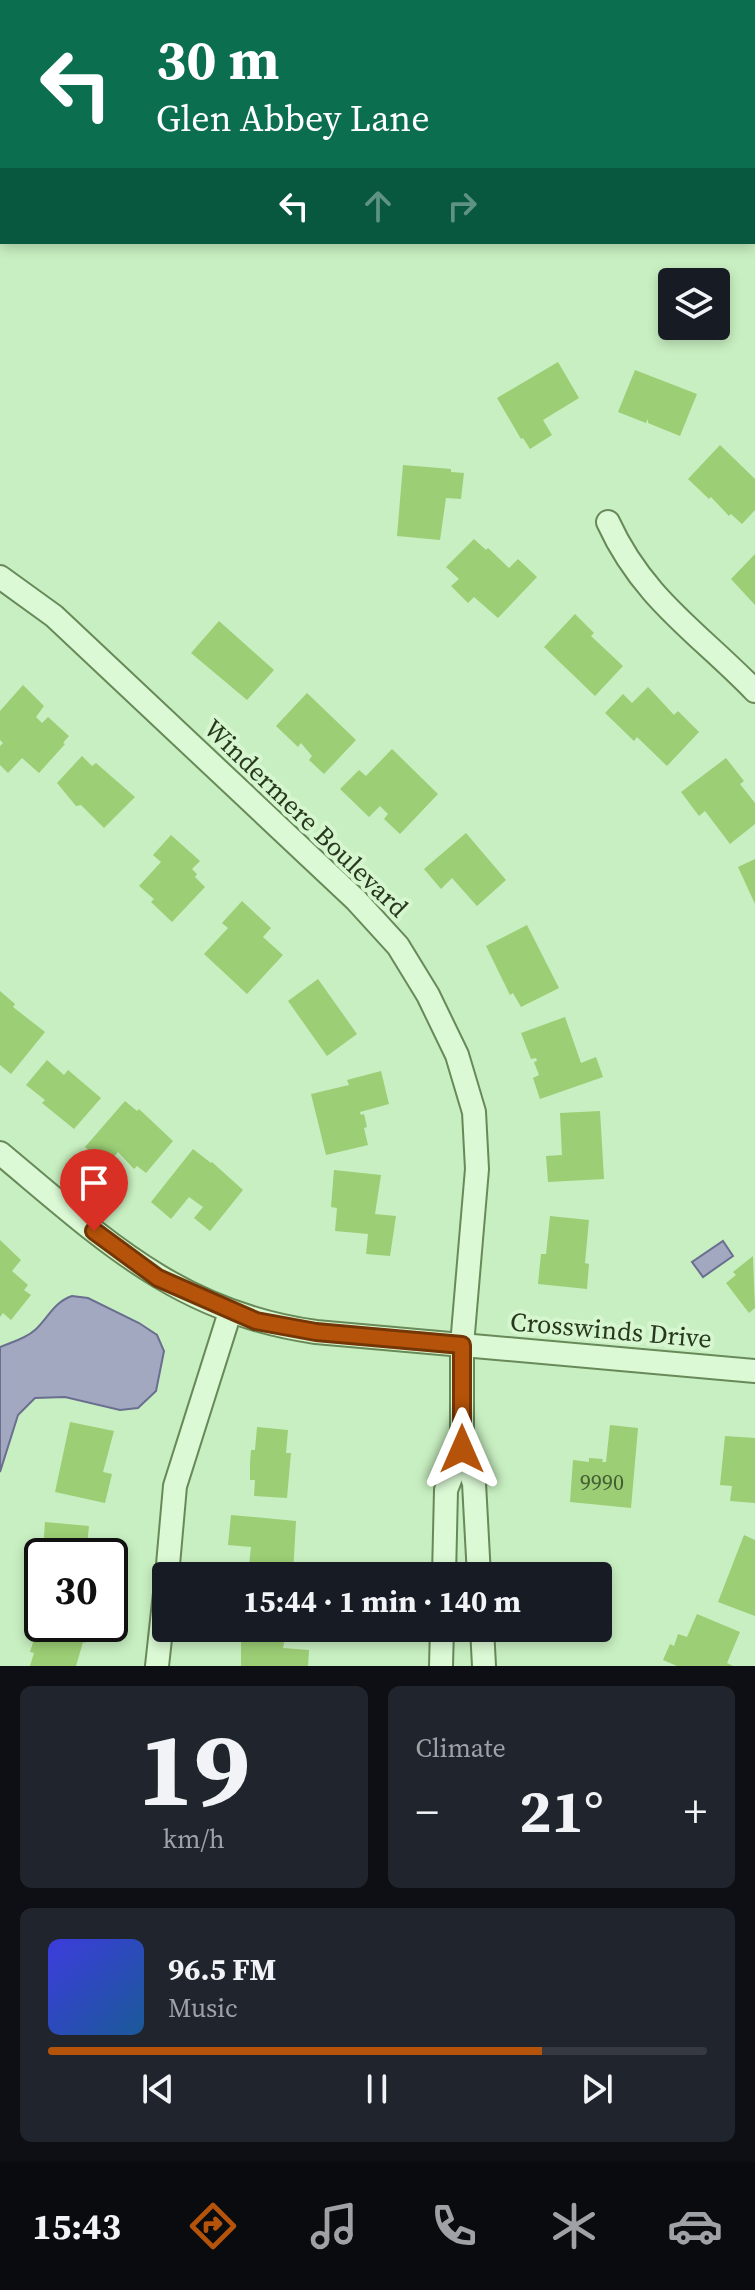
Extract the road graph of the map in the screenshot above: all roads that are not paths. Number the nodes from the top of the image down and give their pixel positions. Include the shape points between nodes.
1 (608, 522) dead end
2 (0, 577) edge
3 (755, 691) edge
4 (0, 1153) edge
5 (230, 1312) junction
6 (462, 1345) junction
7 (755, 1371) edge
8 (462, 1449) junction
9 (168, 1562) edge
10 (444, 1562) edge
11 (478, 1562) edge
12 (160, 1642) edge
13 (442, 1642) edge
14 (483, 1642) edge
15 (157, 1666) edge
16 (441, 1666) edge
17 (484, 1666) edge

1 - 3 street via 645,585
2 - 6 street, Windermere Boulevard via 54,616 356,900 416,973 443,1020 474,1112 477,1169
4 - 5 street, Crosswinds Drive via 125,1256
5 - 6 street, Crosswinds Drive via 282,1327
5 - 9 street via 175,1486
6 - 7 street, Crosswinds Drive
6 - 8 street, Windermere Boulevard
8 - 10 street, Windermere Boulevard via 446,1490
8 - 11 street, Windermere Boulevard via 474,1483
12 - 15 street
13 - 16 street
14 - 17 street

